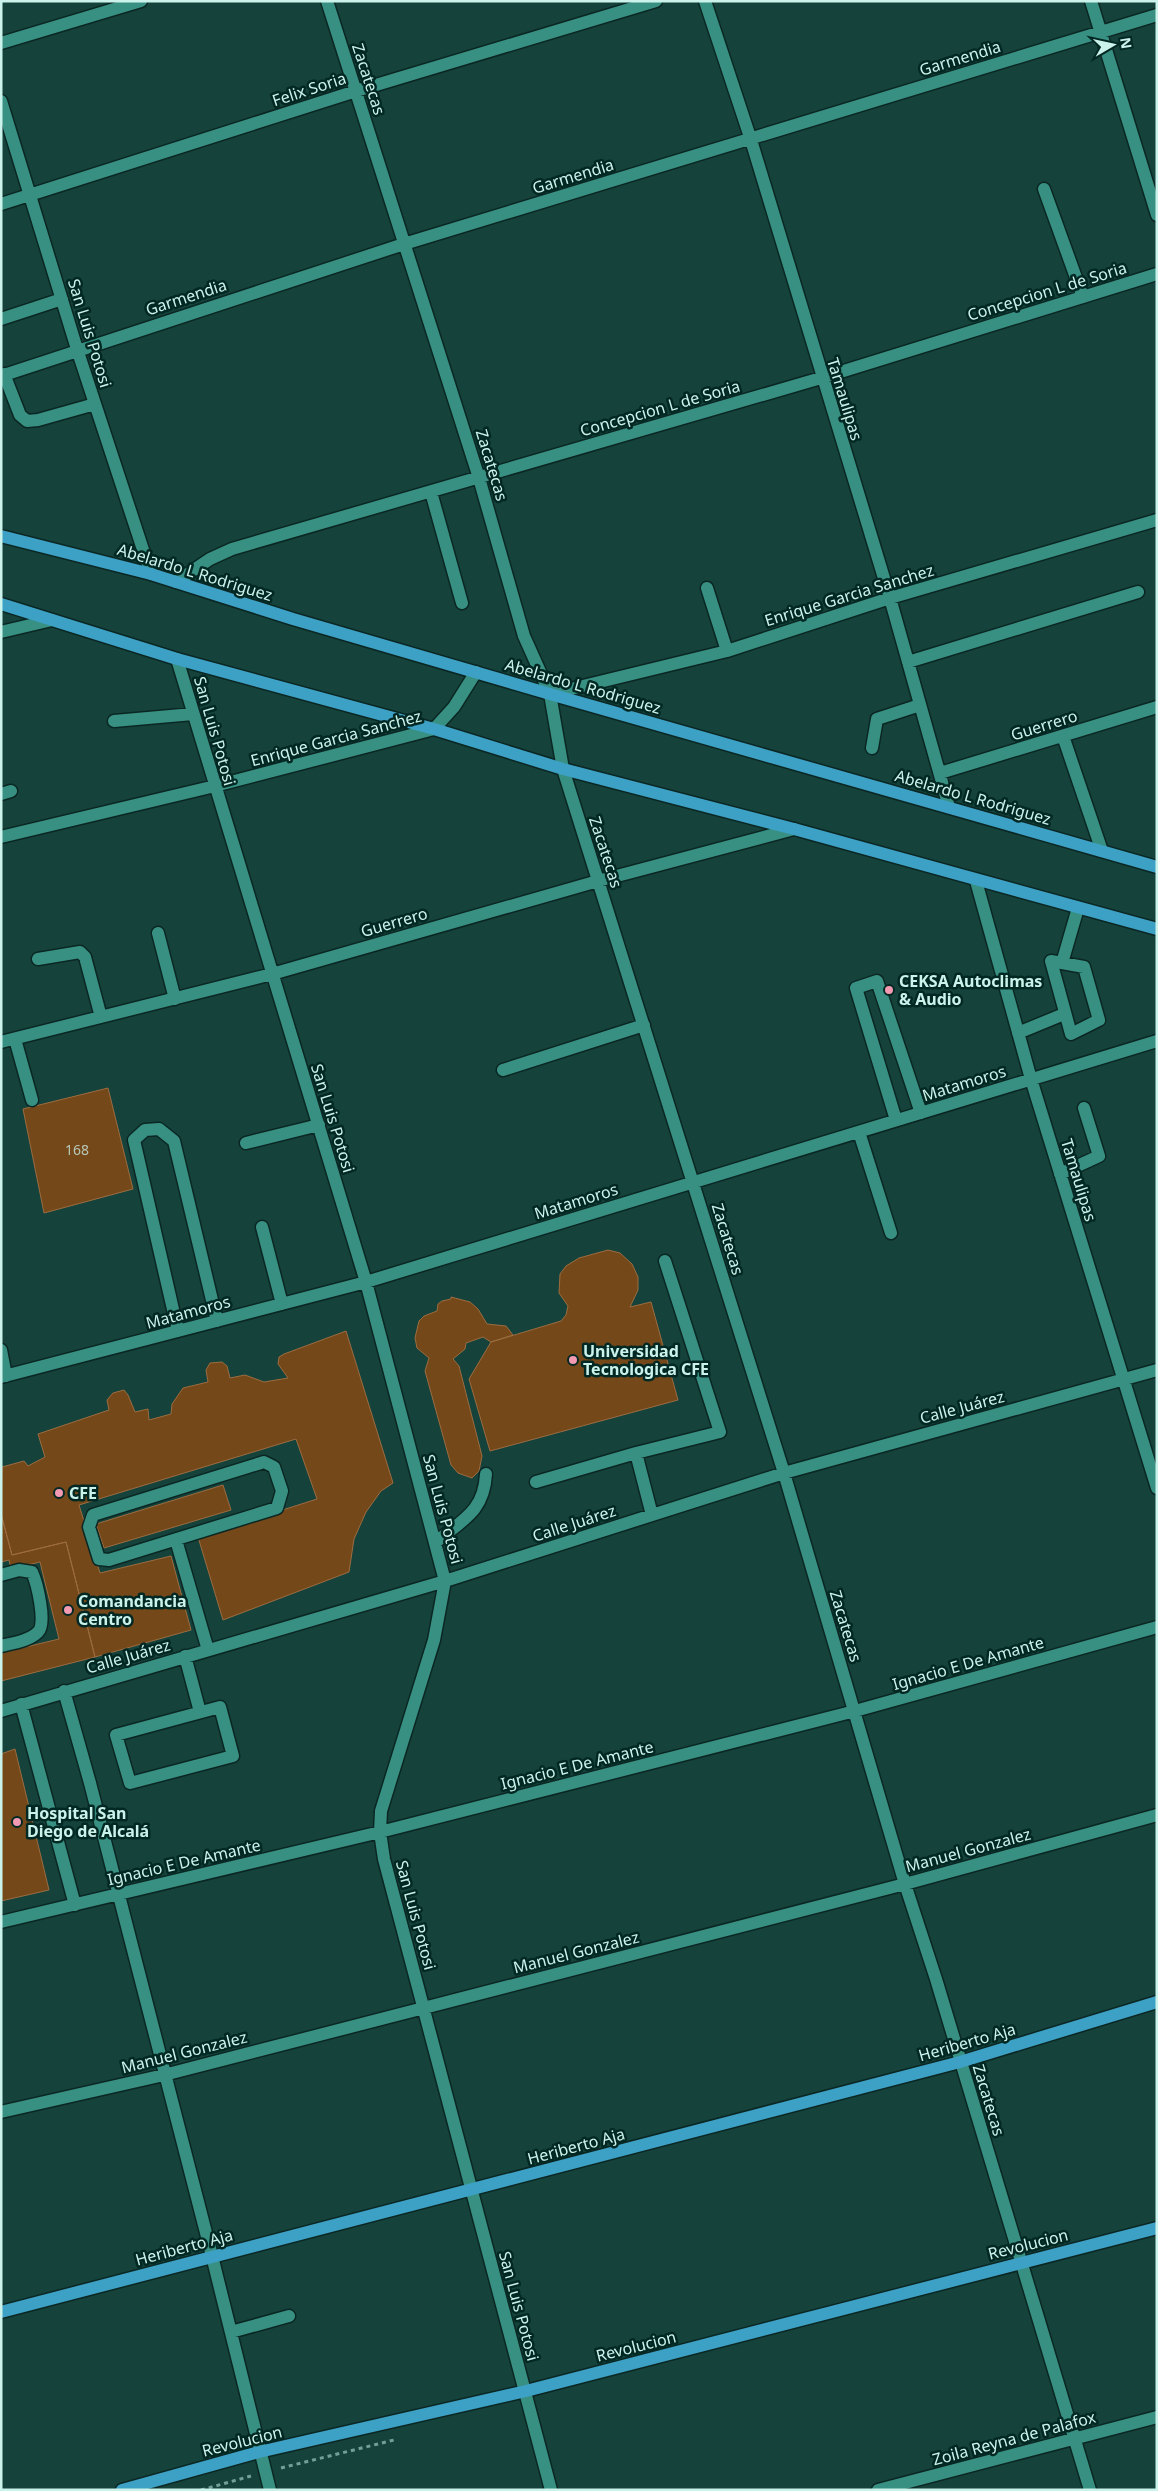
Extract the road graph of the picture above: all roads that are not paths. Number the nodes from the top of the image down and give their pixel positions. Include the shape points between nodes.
1 (141, 1) edge
2 (327, 1) edge
3 (656, 1) edge
4 (705, 1) edge
5 (1091, 1) edge
6 (1157, 15) edge
7 (1100, 32) junction
8 (1, 43) edge
9 (356, 91) junction
10 (1, 101) edge
11 (751, 140) junction
12 (1044, 189) dead end
13 (30, 195) junction
14 (1, 204) edge
15 (1157, 215) edge
16 (404, 244) junction
17 (1157, 274) edge
18 (1083, 297) junction
19 (62, 299) junction
20 (1, 318) edge
21 (77, 350) junction
22 (3, 375) edge
23 (821, 378) junction
24 (95, 404) junction
25 (480, 478) junction
26 (431, 492) junction
27 (1157, 520) edge
28 (1, 536) edge
29 (151, 574) junction
30 (176, 582) junction
31 (707, 588) dead end
32 (1138, 592) dead end
33 (890, 598) junction
34 (462, 603) dead end
35 (1, 604) edge
36 (52, 620) junction
37 (1, 632) edge
38 (727, 651) junction
39 (177, 659) junction
40 (908, 662) junction
41 (476, 672) junction
42 (550, 694) junction
43 (920, 705) junction
44 (1157, 707) edge
45 (193, 714) junction
46 (114, 721) dead end
47 (434, 729) junction
48 (1063, 736) junction
49 (872, 748) dead end
50 (563, 769) junction
51 (940, 773) junction
52 (214, 786) junction
53 (949, 807) junction
54 (794, 828) junction
55 (1, 837) edge
56 (1102, 851) junction
57 (1157, 867) edge
58 (976, 880) junction
59 (598, 881) junction
60 (1078, 908) junction
61 (1157, 930) edge
62 (158, 933) dead end
63 (38, 959) dead end
64 (1062, 963) junction
65 (272, 974) junction
66 (175, 999) junction
67 (1064, 1014) junction
68 (101, 1017) junction
69 (644, 1025) junction
70 (1018, 1032) junction
71 (15, 1039) junction
72 (1157, 1041) edge
73 (1, 1042) edge
74 (503, 1070) dead end
75 (1031, 1079) junction
76 (32, 1100) dead end
77 (1084, 1108) dead end
78 (921, 1113) junction
79 (896, 1120) junction
80 (318, 1125) junction
81 (859, 1132) junction
82 (246, 1144) dead end
83 (1060, 1174) junction
84 (694, 1182) junction
85 (262, 1227) dead end
86 (891, 1233) dead end
87 (665, 1262) dead end
88 (366, 1282) junction
89 (282, 1304) junction
90 (217, 1321) junction
91 (178, 1331) junction
92 (1, 1350) edge
93 (1157, 1370) edge
94 (4, 1376) edge
95 (1124, 1380) junction
96 (636, 1453) junction
97 (784, 1473) junction
98 (486, 1474) dead end
99 (536, 1482) dead end
100 (1157, 1488) edge
101 (652, 1515) junction
102 (176, 1540) junction
103 (435, 1543) junction
104 (1, 1574) edge
105 (445, 1581) junction
106 (1157, 1627) edge
107 (1, 1646) edge
108 (208, 1650) junction
109 (185, 1656) junction
110 (64, 1691) junction
111 (20, 1704) junction
112 (1, 1710) edge
113 (855, 1711) junction
114 (200, 1712) junction
115 (1157, 1815) edge
116 (380, 1832) junction
117 (905, 1884) junction
118 (117, 1894) junction
119 (75, 1904) junction
120 (1, 1922) edge
121 (1157, 2002) edge
122 (423, 2008) junction
123 (960, 2062) junction
124 (164, 2074) junction
125 (1, 2112) edge
126 (471, 2191) junction
127 (1157, 2228) edge
128 (212, 2256) junction
129 (1022, 2262) junction
130 (1, 2312) edge
131 (289, 2316) dead end
132 (231, 2332) junction
133 (526, 2391) junction
134 (1157, 2417) edge
135 (1075, 2438) junction
136 (259, 2452) junction
137 (122, 2490) edge
138 (270, 2490) edge
139 (552, 2490) edge
140 (878, 2490) edge
141 (1090, 2490) edge

1 - 8 street
2 - 9 street, Zacatecas
3 - 9 street, Felix Soria
4 - 11 street, Tamaulipas
5 - 7 street
6 - 7 street, Garmendia
7 - 11 street, Garmendia
7 - 15 street
9 - 13 street, Felix Soria
9 - 16 street, Zacatecas
10 - 13 street, San Luis Potosi
11 - 16 street, Garmendia
11 - 23 street, Tamaulipas
12 - 18 street
13 - 14 street, Felix Soria
13 - 19 street, San Luis Potosi
16 - 21 street, Garmendia
16 - 25 street, Zacatecas
17 - 18 street, Concepcion L de Soria
18 - 23 street, Concepcion L de Soria
19 - 20 street
19 - 21 street, San Luis Potosi
21 - 22 street, Garmendia
21 - 24 street, San Luis Potosi
22 - 24 street via 20,415 28,421
23 - 25 street, Concepcion L de Soria
23 - 33 street, Tamaulipas
24 - 29 street, San Luis Potosi
25 - 26 street, Concepcion L de Soria
25 - 42 street, Zacatecas via 524,636
26 - 30 street, Concepcion L de Soria via 232,550 210,559
26 - 34 street
27 - 33 street, Enrique Garcia Sanchez
28 - 29 main road, Abelardo L Rodriguez
29 - 30 main road, Abelardo L Rodriguez
30 - 41 main road, Abelardo L Rodriguez
31 - 38 street
32 - 40 street
33 - 38 street, Enrique Garcia Sanchez
33 - 40 street, Tamaulipas
35 - 36 main road
36 - 37 street
36 - 39 main road
38 - 42 street, Enrique Garcia Sanchez
39 - 45 street, San Luis Potosi
39 - 47 main road
40 - 43 street, Tamaulipas
41 - 42 main road, Abelardo L Rodriguez
41 - 47 street, Enrique Garcia Sanchez via 454,707
42 - 50 street, Zacatecas
42 - 53 main road, Abelardo L Rodriguez
43 - 49 street via 877,719
43 - 51 street, Tamaulipas
44 - 48 street, Guerrero
45 - 46 street
45 - 52 street, San Luis Potosi
47 - 50 main road
47 - 52 street, Enrique Garcia Sanchez
48 - 51 street, Guerrero
48 - 56 street
50 - 54 main road
50 - 59 street, Zacatecas
51 - 53 street, Tamaulipas
52 - 55 street, Enrique Garcia Sanchez
52 - 65 street, San Luis Potosi
53 - 56 main road, Abelardo L Rodriguez
54 - 58 main road
54 - 59 street, Guerrero
56 - 57 main road, Abelardo L Rodriguez
58 - 60 main road
58 - 70 street, Tamaulipas
59 - 65 street, Guerrero
59 - 69 street, Zacatecas
60 - 61 main road
60 - 64 street
62 - 66 street
63 - 68 street via 80,952 85,957
64 - 67 street via 1051,960
64 - 67 street via 1084,967 1098,1020 1070,1034
65 - 66 street, Guerrero
65 - 80 street, San Luis Potosi
66 - 68 street, Guerrero
67 - 70 street
68 - 71 street, Guerrero
69 - 74 street
69 - 84 street, Zacatecas
70 - 75 street, Tamaulipas
71 - 73 street, Guerrero
71 - 76 street
72 - 75 street, Matamoros
75 - 78 street, Matamoros
75 - 83 street, Tamaulipas
77 - 83 street via 1099,1156
78 - 79 street, Matamoros
78 - 79 street via 877,981 856,988
79 - 81 street, Matamoros
80 - 82 street
80 - 88 street, San Luis Potosi
81 - 84 street, Matamoros
81 - 86 street
83 - 95 street, Tamaulipas
84 - 88 street, Matamoros
84 - 97 street, Zacatecas
85 - 89 street
87 - 96 street via 720,1432
88 - 89 street, Matamoros
88 - 103 street, San Luis Potosi
89 - 90 street, Matamoros
90 - 91 street, Matamoros
90 - 91 street via 174,1141 159,1129 145,1130 134,1140
91 - 94 street, Matamoros
92 - 94 street
93 - 95 street, Calle Juárez
95 - 97 street, Calle Juárez
95 - 100 street, Tamaulipas
96 - 99 street
96 - 101 street
97 - 101 street, Calle Juárez
97 - 113 street, Zacatecas
98 - 103 street via 478,1507
101 - 105 street, Calle Juárez
102 - 102 street via 109,1560 99,1559 89,1527 93,1515 264,1462 274,1467 282,1492 277,1508
102 - 108 street
103 - 105 street, San Luis Potosi
104 - 107 street via 19,1570 32,1572 42,1619 42,1627 37,1633
105 - 108 street, Calle Juárez
105 - 116 street, San Luis Potosi via 434,1640 381,1811
106 - 113 street, Ignacio E De Amante
108 - 109 street, Calle Juárez
109 - 110 street, Calle Juárez
109 - 114 street
110 - 111 street, Calle Juárez
110 - 118 street
111 - 112 street, Calle Juárez
111 - 119 street
113 - 116 street, Ignacio E De Amante
113 - 117 street, Zacatecas
114 - 114 street via 116,1735 130,1783 233,1756 220,1707
115 - 117 street, Manuel Gonzalez
116 - 118 street, Ignacio E De Amante
116 - 122 street, San Luis Potosi via 384,1859
117 - 122 street, Manuel Gonzalez
117 - 123 street, Zacatecas
118 - 119 street, Ignacio E De Amante
118 - 124 street
119 - 120 street, Ignacio E De Amante
121 - 123 main road, Heriberto Aja
122 - 124 street, Manuel Gonzalez
122 - 126 street, San Luis Potosi
123 - 126 main road, Heriberto Aja
123 - 129 street, Zacatecas
124 - 125 street, Manuel Gonzalez
124 - 128 street
126 - 128 main road, Heriberto Aja
126 - 133 street, San Luis Potosi
127 - 129 main road, Revolucion
128 - 130 main road, Heriberto Aja
128 - 132 street
129 - 133 main road, Revolucion
129 - 135 street, Zacatecas
131 - 132 street
132 - 136 street
133 - 136 main road, Revolucion
133 - 139 street, San Luis Potosi
134 - 135 street, Zoila Reyna de Palafox
135 - 140 street, Zoila Reyna de Palafox
135 - 141 street, Zacatecas
136 - 137 main road, Revolucion
136 - 138 street

